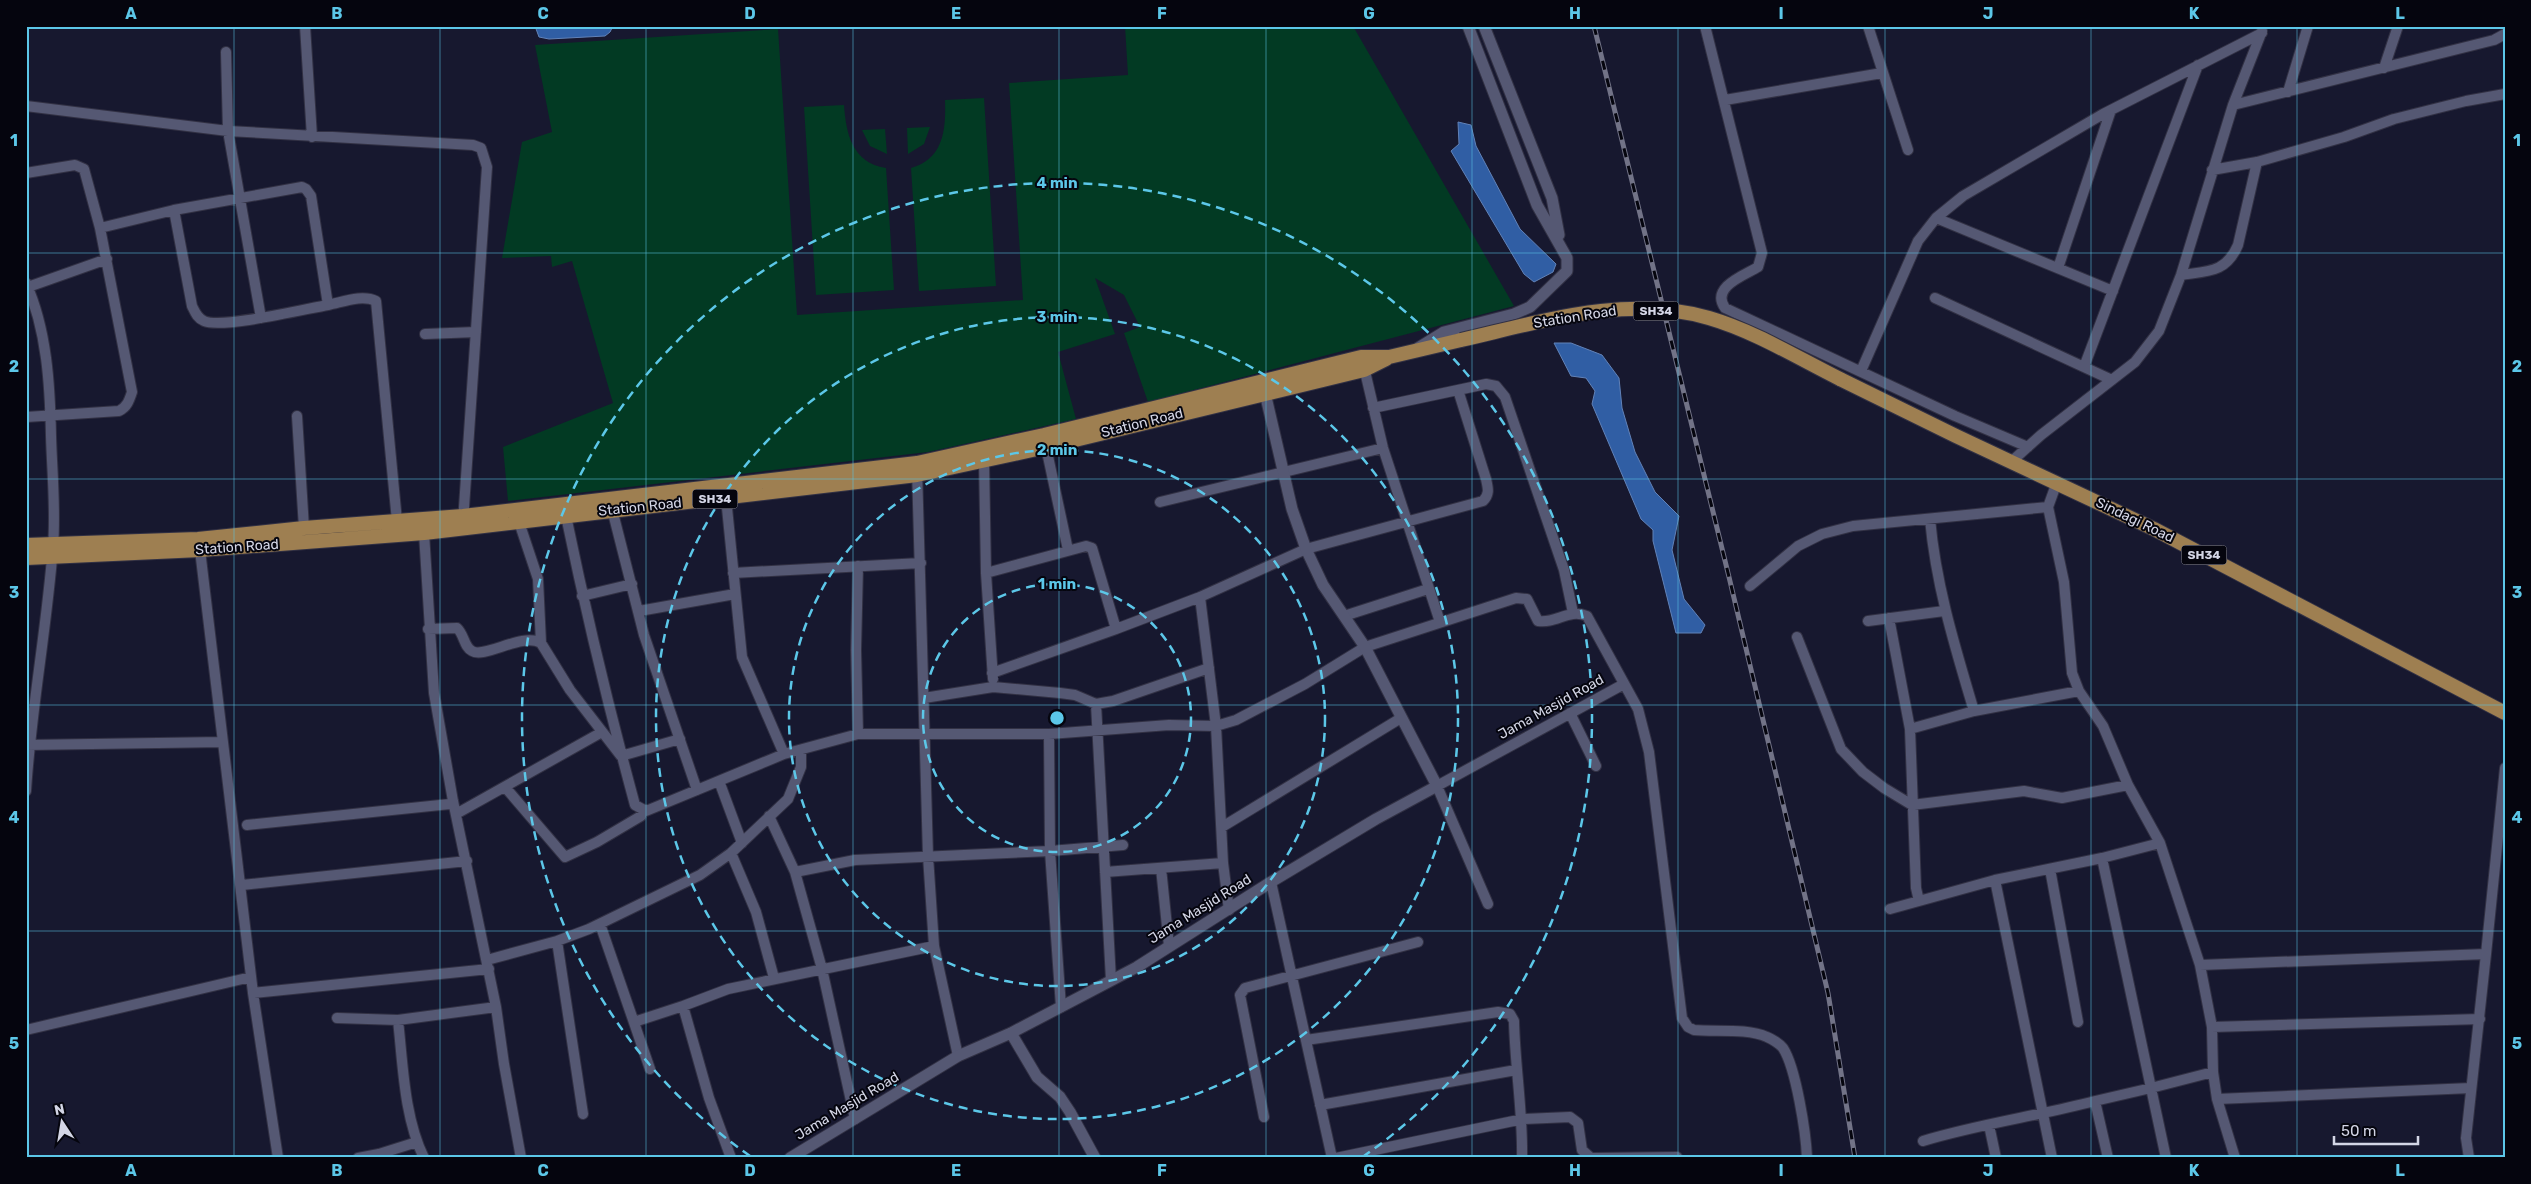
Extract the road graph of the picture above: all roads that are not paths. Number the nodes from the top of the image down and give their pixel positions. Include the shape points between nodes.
1 (305, 26) edge
2 (1468, 26) edge
3 (1484, 26) edge
4 (1705, 26) edge
5 (1868, 26) edge
6 (2308, 26) edge
7 (2398, 26) edge
8 (2262, 30) edge
9 (2505, 34) edge
10 (226, 52) dead end
11 (2198, 65) junction
12 (2384, 68) junction
13 (1882, 73) junction
14 (2288, 92) junction
15 (2505, 94) edge
16 (1725, 100) junction
17 (2233, 105) junction
18 (26, 106) edge
19 (2111, 110) junction
20 (228, 131) junction
21 (312, 137) junction
22 (1908, 150) dead end
23 (2258, 162) junction
24 (2212, 170) junction
25 (26, 173) edge
26 (238, 198) junction
27 (174, 210) junction
28 (1936, 218) junction
29 (100, 228) junction
30 (1560, 242) junction
31 (107, 258) junction
32 (2058, 268) junction
33 (2182, 275) junction
34 (27, 285) edge
35 (2113, 291) junction
36 (1935, 298) dead end
37 (30, 305) edge
38 (328, 305) junction
39 (261, 318) junction
40 (476, 332) junction
41 (425, 334) dead end
42 (1412, 352) junction
43 (1363, 364) junction
44 (2084, 368) junction
45 (1861, 371) junction
46 (1840, 378) joint
47 (2112, 380) junction
48 (1458, 390) junction
49 (1266, 393) junction
50 (1373, 408) junction
51 (51, 416) junction
52 (297, 416) dead end
53 (26, 417) edge
54 (1046, 447) junction
55 (2028, 447) junction
56 (1383, 448) junction
57 (984, 460) junction
58 (2011, 462) junction
59 (917, 469) junction
60 (1283, 472) junction
61 (2057, 482) junction
62 (726, 498) junction
63 (1160, 502) dead end
64 (2048, 507) junction
65 (612, 509) junction
66 (566, 516) junction
67 (1930, 519) junction
68 (398, 521) junction
69 (463, 522) junction
70 (519, 522) junction
71 (1406, 522) junction
72 (304, 528) junction
73 (424, 532) junction
74 (26, 545) edge
75 (1306, 549) junction
76 (200, 550) junction
77 (1068, 550) junction
78 (53, 551) junction
79 (26, 558) edge
80 (920, 563) junction
81 (858, 566) junction
82 (986, 573) junction
83 (733, 574) junction
84 (632, 584) junction
85 (1750, 586) dead end
86 (1428, 589) junction
87 (735, 594) junction
88 (582, 596) junction
89 (1200, 596) junction
90 (639, 612) junction
91 (1944, 612) junction
92 (1573, 613) junction
93 (1344, 616) junction
94 (1889, 618) junction
95 (1868, 621) dead end
96 (1440, 622) junction
97 (428, 629) junction
98 (1116, 630) junction
99 (1796, 637) dead end
100 (541, 643) junction
101 (1365, 647) junction
102 (992, 673) junction
103 (1209, 673) junction
104 (1624, 684) junction
105 (993, 687) junction
106 (2079, 691) junction
107 (924, 698) junction
108 (1096, 704) junction
109 (1974, 711) junction
110 (1570, 713) junction
111 (2505, 713) edge
112 (1401, 718) junction
113 (1216, 726) junction
114 (1910, 728) junction
115 (1098, 731) junction
116 (602, 732) junction
117 (858, 734) junction
118 (1049, 734) junction
119 (925, 736) junction
120 (680, 739) junction
121 (223, 742) junction
122 (28, 745) edge
123 (801, 750) junction
124 (784, 754) junction
125 (621, 756) junction
126 (1596, 766) dead end
127 (2505, 768) edge
128 (719, 781) junction
129 (2128, 784) junction
130 (1437, 786) junction
131 (505, 787) junction
132 (697, 790) junction
133 (26, 791) edge
134 (453, 801) junction
135 (1912, 805) junction
136 (456, 814) junction
137 (641, 816) dead end
138 (769, 816) junction
139 (247, 824) dead end
140 (1222, 827) junction
141 (742, 843) junction
142 (2160, 843) junction
143 (1124, 845) dead end
144 (1104, 846) junction
145 (1050, 851) junction
146 (731, 853) junction
147 (928, 856) junction
148 (2102, 858) junction
149 (467, 861) junction
150 (1223, 863) junction
151 (1161, 868) junction
152 (2050, 870) junction
153 (795, 872) junction
154 (1105, 872) junction
155 (1995, 880) junction
156 (1271, 882) junction
157 (242, 885) junction
158 (1919, 901) junction
159 (1488, 904) dead end
160 (1890, 909) dead end
161 (1229, 910) junction
162 (600, 924) junction
163 (557, 941) junction
164 (1418, 942) dead end
165 (934, 946) junction
166 (1169, 946) junction
167 (2486, 954) junction
168 (488, 965) junction
169 (2200, 965) junction
170 (822, 969) junction
171 (1292, 975) junction
172 (251, 977) junction
173 (774, 978) junction
174 (1111, 980) junction
175 (253, 992) junction
176 (683, 1006) junction
177 (496, 1007) junction
178 (1061, 1007) junction
179 (337, 1018) dead end
180 (2480, 1019) junction
181 (398, 1020) junction
182 (634, 1022) junction
183 (2078, 1022) dead end
184 (2212, 1027) junction
185 (26, 1030) edge
186 (1011, 1033) junction
187 (1306, 1040) junction
188 (958, 1056) junction
189 (650, 1069) dead end
190 (1516, 1070) junction
191 (2213, 1072) junction
192 (2152, 1088) junction
193 (2471, 1088) junction
194 (2217, 1099) junction
195 (2095, 1101) junction
196 (1320, 1105) junction
197 (583, 1114) dead end
198 (2042, 1115) junction
199 (1264, 1117) dead end
200 (855, 1119) junction
201 (1523, 1119) junction
202 (1989, 1125) junction
203 (1923, 1141) dead end
204 (417, 1142) junction
205 (1677, 1157) edge
206 (278, 1158) edge
207 (358, 1158) edge
208 (424, 1158) edge
209 (521, 1158) edge
210 (731, 1158) edge
211 (790, 1158) edge
212 (1095, 1158) edge
213 (1332, 1158) edge
214 (1336, 1158) edge
215 (1522, 1158) edge
216 (1807, 1158) edge
217 (1996, 1158) edge
218 (2052, 1158) edge
219 (2108, 1158) edge
220 (2166, 1158) edge
221 (2235, 1158) edge
222 (2468, 1158) edge

1 - 21 street
2 - 30 street via 1537,205
3 - 30 street via 1552,198
4 - 16 street
5 - 13 street
6 - 14 street
7 - 12 street
8 - 11 street
8 - 17 street
9 - 12 street via 2494,40
10 - 20 street
11 - 19 street
11 - 35 street
12 - 14 street
13 - 16 street
13 - 22 street
14 - 17 street
15 - 23 street via 2394,119
16 - 45 street via 1762,260 1758,267 1737,277 1726,287 1721,303 1725,308
17 - 24 street
18 - 20 street
19 - 28 street via 1964,196
19 - 32 street
20 - 21 street
20 - 26 street
21 - 40 street via 474,145 481,148 487,167
23 - 24 street
23 - 33 street via 2233,257 2218,270
24 - 33 street
25 - 29 street via 75,165 84,169
26 - 27 street
26 - 38 street via 302,187 309,192
26 - 39 street
27 - 29 street
27 - 39 street via 192,306 197,316 205,322
28 - 32 street
28 - 45 street via 1918,241
29 - 31 street
30 - 42 street via 1567,258 1567,271 1530,307 1444,332
31 - 34 street
31 - 51 street via 132,392 129,402 119,411
32 - 35 street
33 - 47 street via 2159,331 2135,362
34 - 37 street
35 - 44 street
36 - 44 street
37 - 51 street via 46,357
38 - 39 street
38 - 68 street via 361,298 376,301
40 - 41 street
40 - 69 street
42 - 43 main road, Station Road / SH34
42 - 46 main road, Station Road / SH34, bridge via 1563,317 1620,310 1674,312 1709,318
43 - 49 main road, Station Road / SH34
43 - 50 street
43 - 59 main road, Station Road / SH34 via 1044,435
44 - 47 street
45 - 55 street
46 - 58 main road, Sindagi Road / SH34
47 - 55 street
48 - 50 street
48 - 71 street via 1486,479 1488,496 1484,501
48 - 92 street via 1491,385 1505,397 1564,570
49 - 54 main road, Station Road / SH34
49 - 60 street
50 - 56 street
51 - 53 street
51 - 78 street
52 - 72 street
54 - 57 main road, Station Road / SH34
54 - 77 street
55 - 58 street
56 - 60 street
56 - 71 street
57 - 59 main road, Station Road / SH34
57 - 82 street
58 - 61 main road, Sindagi Road / SH34
59 - 62 main road, Station Road / SH34
59 - 69 main road, Station Road / SH34
59 - 80 street
60 - 63 street
60 - 75 street
61 - 64 street
61 - 111 main road, Sindagi Road / SH34 via 2154,529
62 - 65 main road, Station Road / SH34
62 - 83 street
64 - 67 street
64 - 106 street via 2064,582 2069,654
65 - 66 main road, Station Road / SH34
65 - 84 street
66 - 70 main road, Station Road / SH34
66 - 88 street
67 - 85 street via 1853,526 1822,534 1798,546
67 - 91 street
68 - 69 main road, Station Road / SH34
68 - 72 main road, Station Road / SH34
69 - 70 main road, Station Road / SH34
69 - 73 main road, Station Road / SH34
70 - 100 street via 538,579
71 - 75 street
71 - 86 street
72 - 78 main road, Station Road / SH34
73 - 76 main road, Station Road / SH34
73 - 97 street
74 - 78 main road, Station Road / SH34
75 - 89 street
75 - 93 street via 1323,585
76 - 78 main road, Station Road / SH34
76 - 121 street
77 - 82 street
77 - 98 street via 1080,546 1092,548
78 - 79 main road, Station Road / SH34
78 - 122 street
80 - 81 street
80 - 107 street
81 - 83 street
81 - 117 street
82 - 102 street
83 - 87 street
84 - 88 street
84 - 90 street
86 - 93 street
86 - 96 street
87 - 90 street
87 - 124 street via 742,657
88 - 125 street
89 - 98 street
89 - 103 street
90 - 120 street
91 - 94 street
91 - 109 street
92 - 96 street via 1538,621 1526,599 1521,598
92 - 104 street via 1587,616
93 - 101 street
94 - 95 street
94 - 114 street
96 - 101 street
97 - 100 street via 457,628 469,649 478,653 530,640
97 - 134 street via 434,693
98 - 102 street
99 - 135 street via 1841,749 1870,777
100 - 116 street via 570,690
101 - 112 street
101 - 113 street via 1305,684 1236,720
102 - 105 street
103 - 108 street via 1195,673
103 - 113 street
104 - 110 street, Jama Masjid Road
104 - 216 street via 1638,709 1649,752 1682,1018 1694,1030 1767,1037 1782,1047 1798,1098
105 - 107 street
105 - 108 street via 1075,695
106 - 109 street
106 - 129 street via 2103,726
107 - 119 street
108 - 115 street
109 - 114 street
110 - 126 street
110 - 130 street, Jama Masjid Road
112 - 130 street
112 - 140 street
113 - 115 street via 1169,725
113 - 140 street
114 - 135 street
115 - 118 street
115 - 144 street
116 - 125 street
116 - 131 street
117 - 119 street
117 - 123 street
118 - 119 street
118 - 145 street
119 - 147 street
120 - 125 street
120 - 132 street
121 - 122 street
121 - 157 street
122 - 133 street
123 - 124 street
123 - 138 street via 797,782 788,799
124 - 128 street
125 - 132 street via 635,805 640,810
127 - 167 street
128 - 132 street
128 - 141 street
129 - 135 street via 2062,798 2024,791
129 - 142 street
130 - 156 street, Jama Masjid Road
130 - 159 street
131 - 136 street
131 - 137 street via 565,857
134 - 136 street
134 - 139 street via 450,804
135 - 158 street
136 - 149 street
138 - 141 street
138 - 153 street
140 - 150 street
141 - 146 street
142 - 148 street
142 - 169 street
143 - 144 street
144 - 145 street
144 - 154 street
145 - 147 street
145 - 178 street
146 - 162 street via 700,875
146 - 173 street via 756,912
147 - 153 street via 855,860
147 - 165 street
148 - 152 street
148 - 192 street
149 - 157 street
149 - 168 street
150 - 151 street
150 - 161 street
151 - 154 street
151 - 166 street
152 - 155 street
152 - 183 street
153 - 170 street
154 - 174 street
155 - 158 street
155 - 198 street
156 - 161 street, Jama Masjid Road
156 - 171 street
157 - 172 street
158 - 160 street
161 - 166 street, Jama Masjid Road
162 - 163 street
162 - 182 street
163 - 168 street
163 - 197 street
164 - 171 street
165 - 170 street
165 - 188 street
166 - 174 street, Jama Masjid Road
167 - 169 street
167 - 180 street
168 - 175 street
168 - 177 street
169 - 184 street
170 - 173 street
170 - 200 street
171 - 187 street
171 - 199 street via 1245,988 1240,996
172 - 175 street
172 - 185 street
173 - 176 street via 728,989
174 - 178 street, Jama Masjid Road
175 - 206 street
176 - 182 street
176 - 210 street via 709,1098
177 - 181 street
177 - 209 street
178 - 186 street, Jama Masjid Road
179 - 181 street
180 - 184 street
180 - 193 street
181 - 204 street
182 - 189 street
184 - 191 street
186 - 188 street, Jama Masjid Road
186 - 212 street via 1033,1072 1060,1097
187 - 190 street via 1505,1012 1514,1021
187 - 196 street
188 - 200 street, Jama Masjid Road
190 - 196 street
190 - 201 street
191 - 192 street
191 - 194 street
192 - 195 street
192 - 220 street
193 - 194 street
193 - 222 street via 2466,1138
194 - 221 street
195 - 198 street
195 - 219 street
196 - 213 street
198 - 202 street
198 - 218 street
200 - 211 street, Jama Masjid Road
201 - 205 street via 1574,1119 1578,1123 1582,1150 1591,1158
201 - 214 street
201 - 215 street
202 - 203 street
202 - 217 street
204 - 207 street
204 - 208 street

